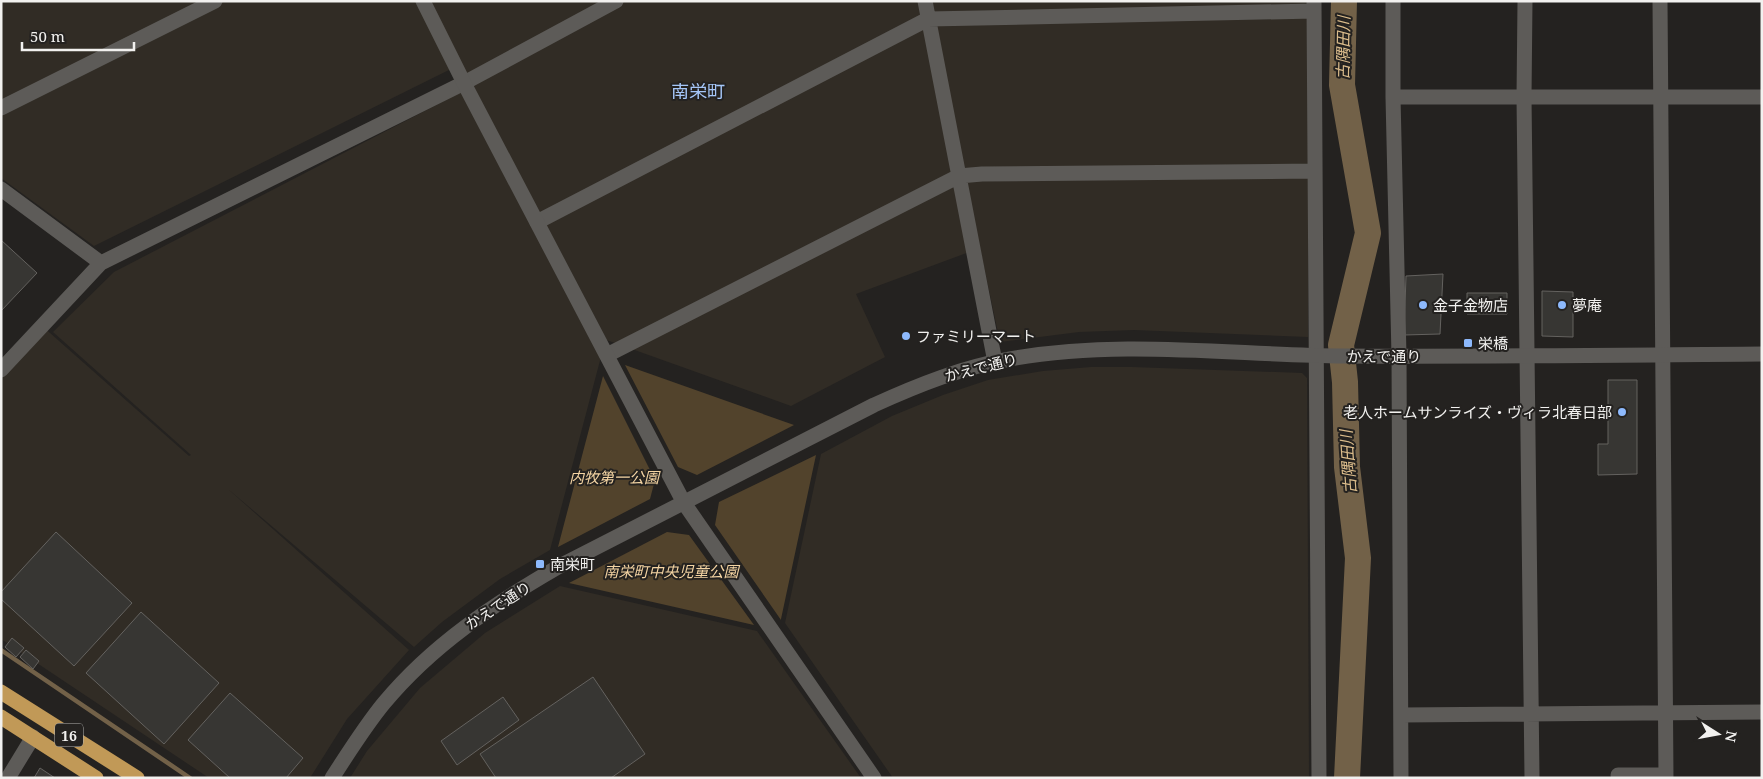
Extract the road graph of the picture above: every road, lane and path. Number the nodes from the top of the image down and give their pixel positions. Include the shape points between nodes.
1 (215, 1) edge
2 (423, 1) edge
3 (616, 1) edge
4 (925, 1) edge
5 (1393, 1) edge
6 (1525, 1) edge
7 (1660, 1) edge
8 (1314, 6) edge
9 (928, 19) junction
10 (464, 83) junction
11 (1393, 97) junction
12 (1524, 97) junction
13 (1661, 97) junction
14 (1762, 97) edge
15 (1, 108) edge
16 (1315, 171) junction
17 (959, 176) junction
18 (1, 189) edge
19 (537, 222) junction
20 (101, 263) junction
21 (607, 354) junction
22 (1663, 354) junction
23 (1762, 354) edge
24 (1322, 355) junction
25 (1394, 356) junction
26 (1528, 356) junction
27 (995, 362) junction
28 (1, 370) edge
29 (684, 503) junction
30 (1, 692) edge
31 (1762, 712) edge
32 (1665, 713) junction
33 (1532, 714) junction
34 (1401, 715) junction
35 (1, 717) edge
36 (33, 737) junction
37 (1618, 775) dead end
38 (1666, 776) edge
39 (8, 778) edge
40 (96, 778) edge
41 (138, 778) edge
42 (332, 778) edge
43 (874, 778) edge
44 (1319, 778) edge
45 (1401, 778) edge
46 (1532, 778) edge

1 - 15 street
2 - 10 street
3 - 10 street
4 - 9 street
5 - 11 street
6 - 12 street
7 - 13 street
8 - 9 street
8 - 16 street
9 - 17 street
9 - 19 street
10 - 19 street
10 - 20 street
11 - 12 street
11 - 25 street
12 - 13 street
12 - 26 street
13 - 14 street
13 - 22 street
16 - 17 street
16 - 24 street
17 - 21 street
17 - 27 street
18 - 20 street
19 - 21 street
20 - 28 street
21 - 29 street
22 - 23 street, かえで通り
22 - 26 street, かえで通り
22 - 32 street
24 - 25 street, かえで通り
24 - 27 street, かえで通り via 1140,348 1069,351
24 - 44 street
25 - 26 street, かえで通り
25 - 34 street
26 - 33 street
27 - 29 street, かえで通り via 948,375 891,397
29 - 42 street, かえで通り via 514,592 449,638 385,702
29 - 43 street
30 - 41 highway, 16
31 - 32 street
32 - 33 street
32 - 38 street
33 - 34 street
33 - 46 street
34 - 45 street
35 - 36 highway, 16
36 - 39 street
36 - 40 highway, 16
37 - 38 street

